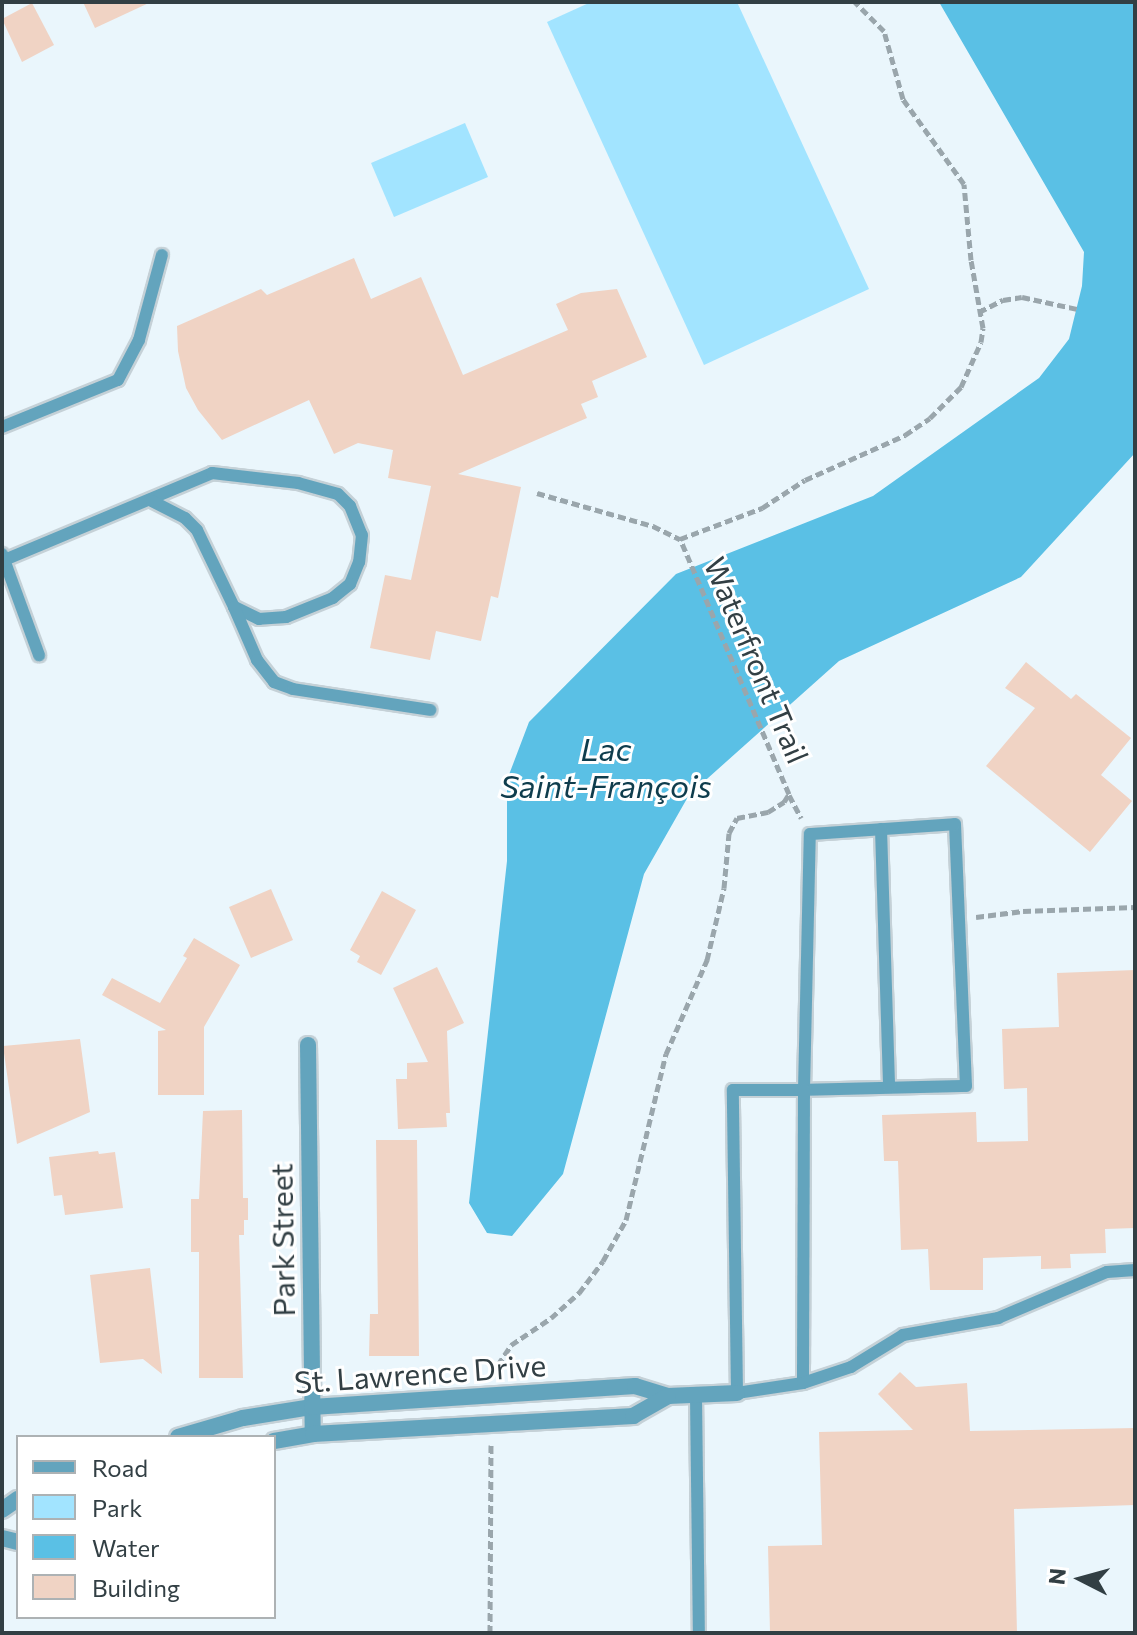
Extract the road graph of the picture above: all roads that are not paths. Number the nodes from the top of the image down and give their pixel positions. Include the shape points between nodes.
1 (162, 255) dead end
2 (2, 427) edge
3 (152, 501) junction
4 (3, 559) edge
5 (234, 607) junction
6 (39, 655) dead end
7 (430, 710) dead end
8 (881, 829) junction
9 (308, 1045) dead end
10 (889, 1087) junction
11 (804, 1090) junction
12 (1135, 1270) edge
13 (803, 1383) junction
14 (737, 1393) junction
15 (668, 1396) junction
16 (696, 1397) junction
17 (312, 1407) junction
18 (313, 1434) junction
19 (185, 1435) edge
20 (276, 1441) edge
21 (699, 1633) edge

1 - 2 lane via 139,340 118,380
3 - 4 lane
3 - 5 lane via 197,530
3 - 5 lane via 212,473 320,487 350,506 362,535 350,584 333,598 286,617 259,619
4 - 6 lane
5 - 7 lane via 257,660 274,682
8 - 10 lane
8 - 10 lane via 955,824 966,1086
8 - 11 lane via 810,834
9 - 17 street, Park Street
10 - 11 lane
11 - 13 lane
11 - 14 lane via 733,1090
12 - 13 lane via 1107,1272 998,1318 903,1335 851,1367
13 - 14 lane
14 - 16 street, St. Lawrence Drive
15 - 16 street, St. Lawrence Drive
15 - 17 street, St. Lawrence Drive via 635,1386
15 - 18 street, St. Lawrence Drive via 633,1416
16 - 21 lane
17 - 18 street, Park Street
17 - 19 street, St. Lawrence Drive via 243,1418
18 - 20 street, St. Lawrence Drive

